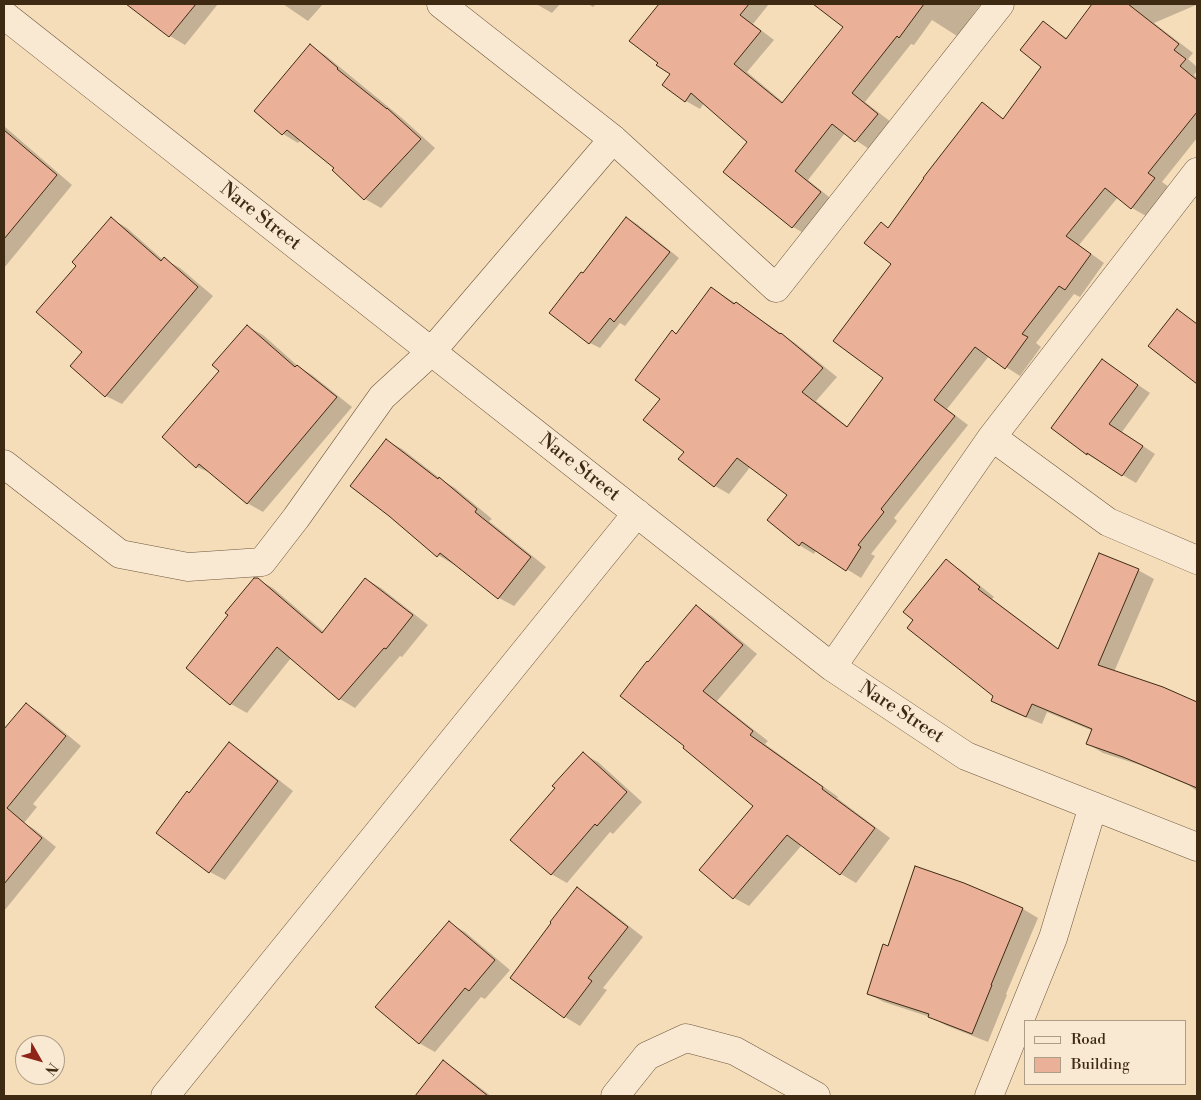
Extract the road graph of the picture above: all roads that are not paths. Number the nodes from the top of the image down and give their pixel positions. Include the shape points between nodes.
1 (441, 4) edge
2 (1000, 4) edge
3 (4, 15) edge
4 (612, 139) junction
5 (1197, 172) edge
6 (431, 352) junction
7 (992, 437) junction
8 (4, 464) edge
9 (637, 513) junction
10 (1197, 560) edge
11 (832, 667) junction
12 (1093, 806) junction
13 (1197, 847) edge
14 (165, 1096) edge
15 (615, 1096) edge
16 (816, 1096) edge
17 (989, 1096) edge

1 - 4 street
2 - 4 street via 776,288
3 - 6 street, Nare Street
4 - 6 street
5 - 7 street
6 - 8 street via 382,397 262,562 188,566 120,554
6 - 9 street, Nare Street
7 - 10 street via 1108,522
7 - 11 street
9 - 11 street, Nare Street
9 - 14 street
11 - 12 street, Nare Street via 966,756
12 - 13 street, Nare Street
12 - 17 street via 1052,938
15 - 16 street via 647,1056 686,1038 735,1051

